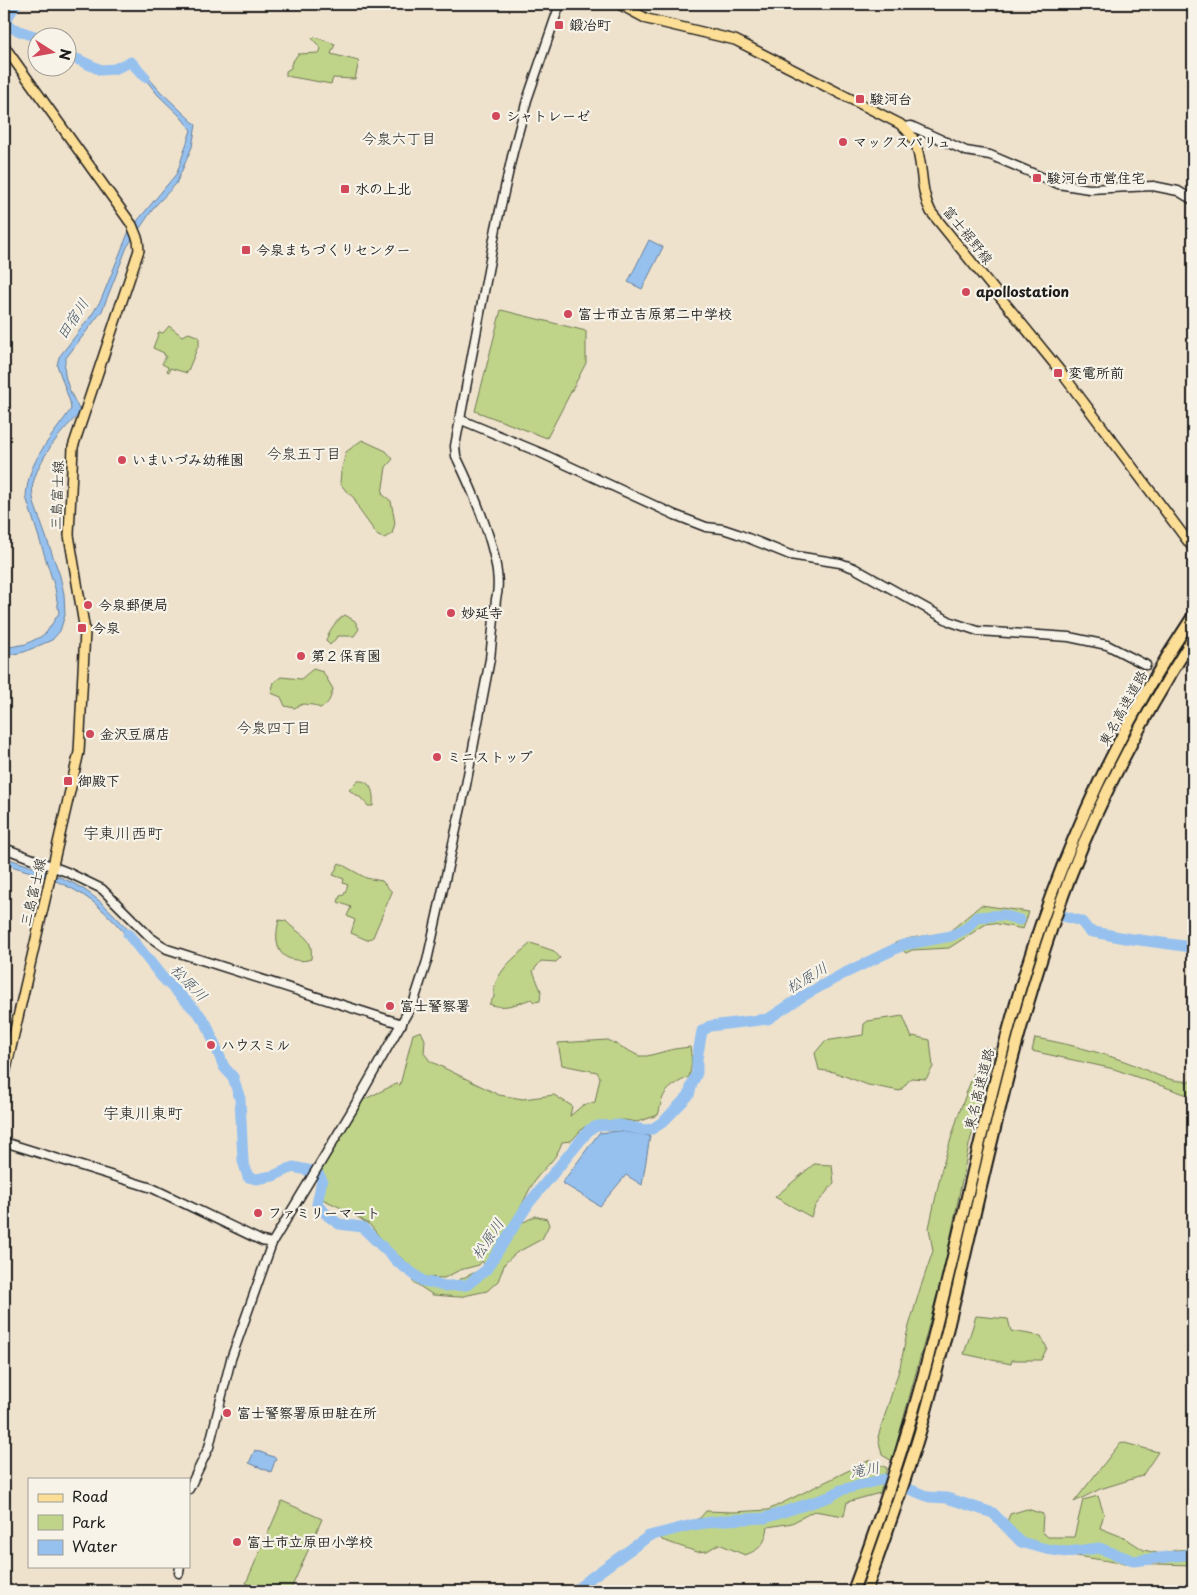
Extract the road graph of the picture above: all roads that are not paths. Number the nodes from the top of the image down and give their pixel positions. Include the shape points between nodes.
1 (560, 4) edge
2 (619, 4) edge
3 (4, 46) edge
4 (904, 127) junction
5 (1193, 200) edge
6 (459, 419) junction
7 (1193, 548) edge
8 (1193, 616) edge
9 (1193, 638) edge
10 (1146, 665) dead end
11 (4, 848) edge
12 (51, 873) junction
13 (402, 1024) junction
14 (4, 1078) edge
15 (4, 1142) edge
16 (272, 1243) junction
17 (190, 1487) edge
18 (894, 1497) junction
19 (853, 1591) edge
20 (866, 1591) edge

1 - 6 street via 513,152
2 - 4 main road via 648,20 735,40
3 - 12 main road, 三島富士線 via 134,229 139,250 73,447 68,535 85,631 81,736
4 - 5 street via 911,126 966,151 990,155 1058,184 1089,189 1153,186 1178,192
4 - 7 main road, 富士裾野線 via 916,144 925,198 931,212 1062,372
6 - 10 street via 706,527 723,529 790,555 854,568 951,622 992,633 1069,637 1107,644
6 - 13 street via 456,456 490,537 499,591 490,658 449,865 427,961 414,1001
8 - 18 highway, 東名高速道路 via 1106,768 1064,864 1024,977 996,1076 924,1374 898,1462
9 - 18 highway, 東名高速道路 via 1116,774 1052,927 1016,1045 923,1423
11 - 12 street
12 - 13 street via 102,889 150,937 167,949
12 - 14 main road, 三島富士線
13 - 16 street
15 - 16 street via 152,1188
16 - 17 street via 231,1360 209,1447
18 - 19 highway, 東名高速道路
18 - 20 highway, 東名高速道路

